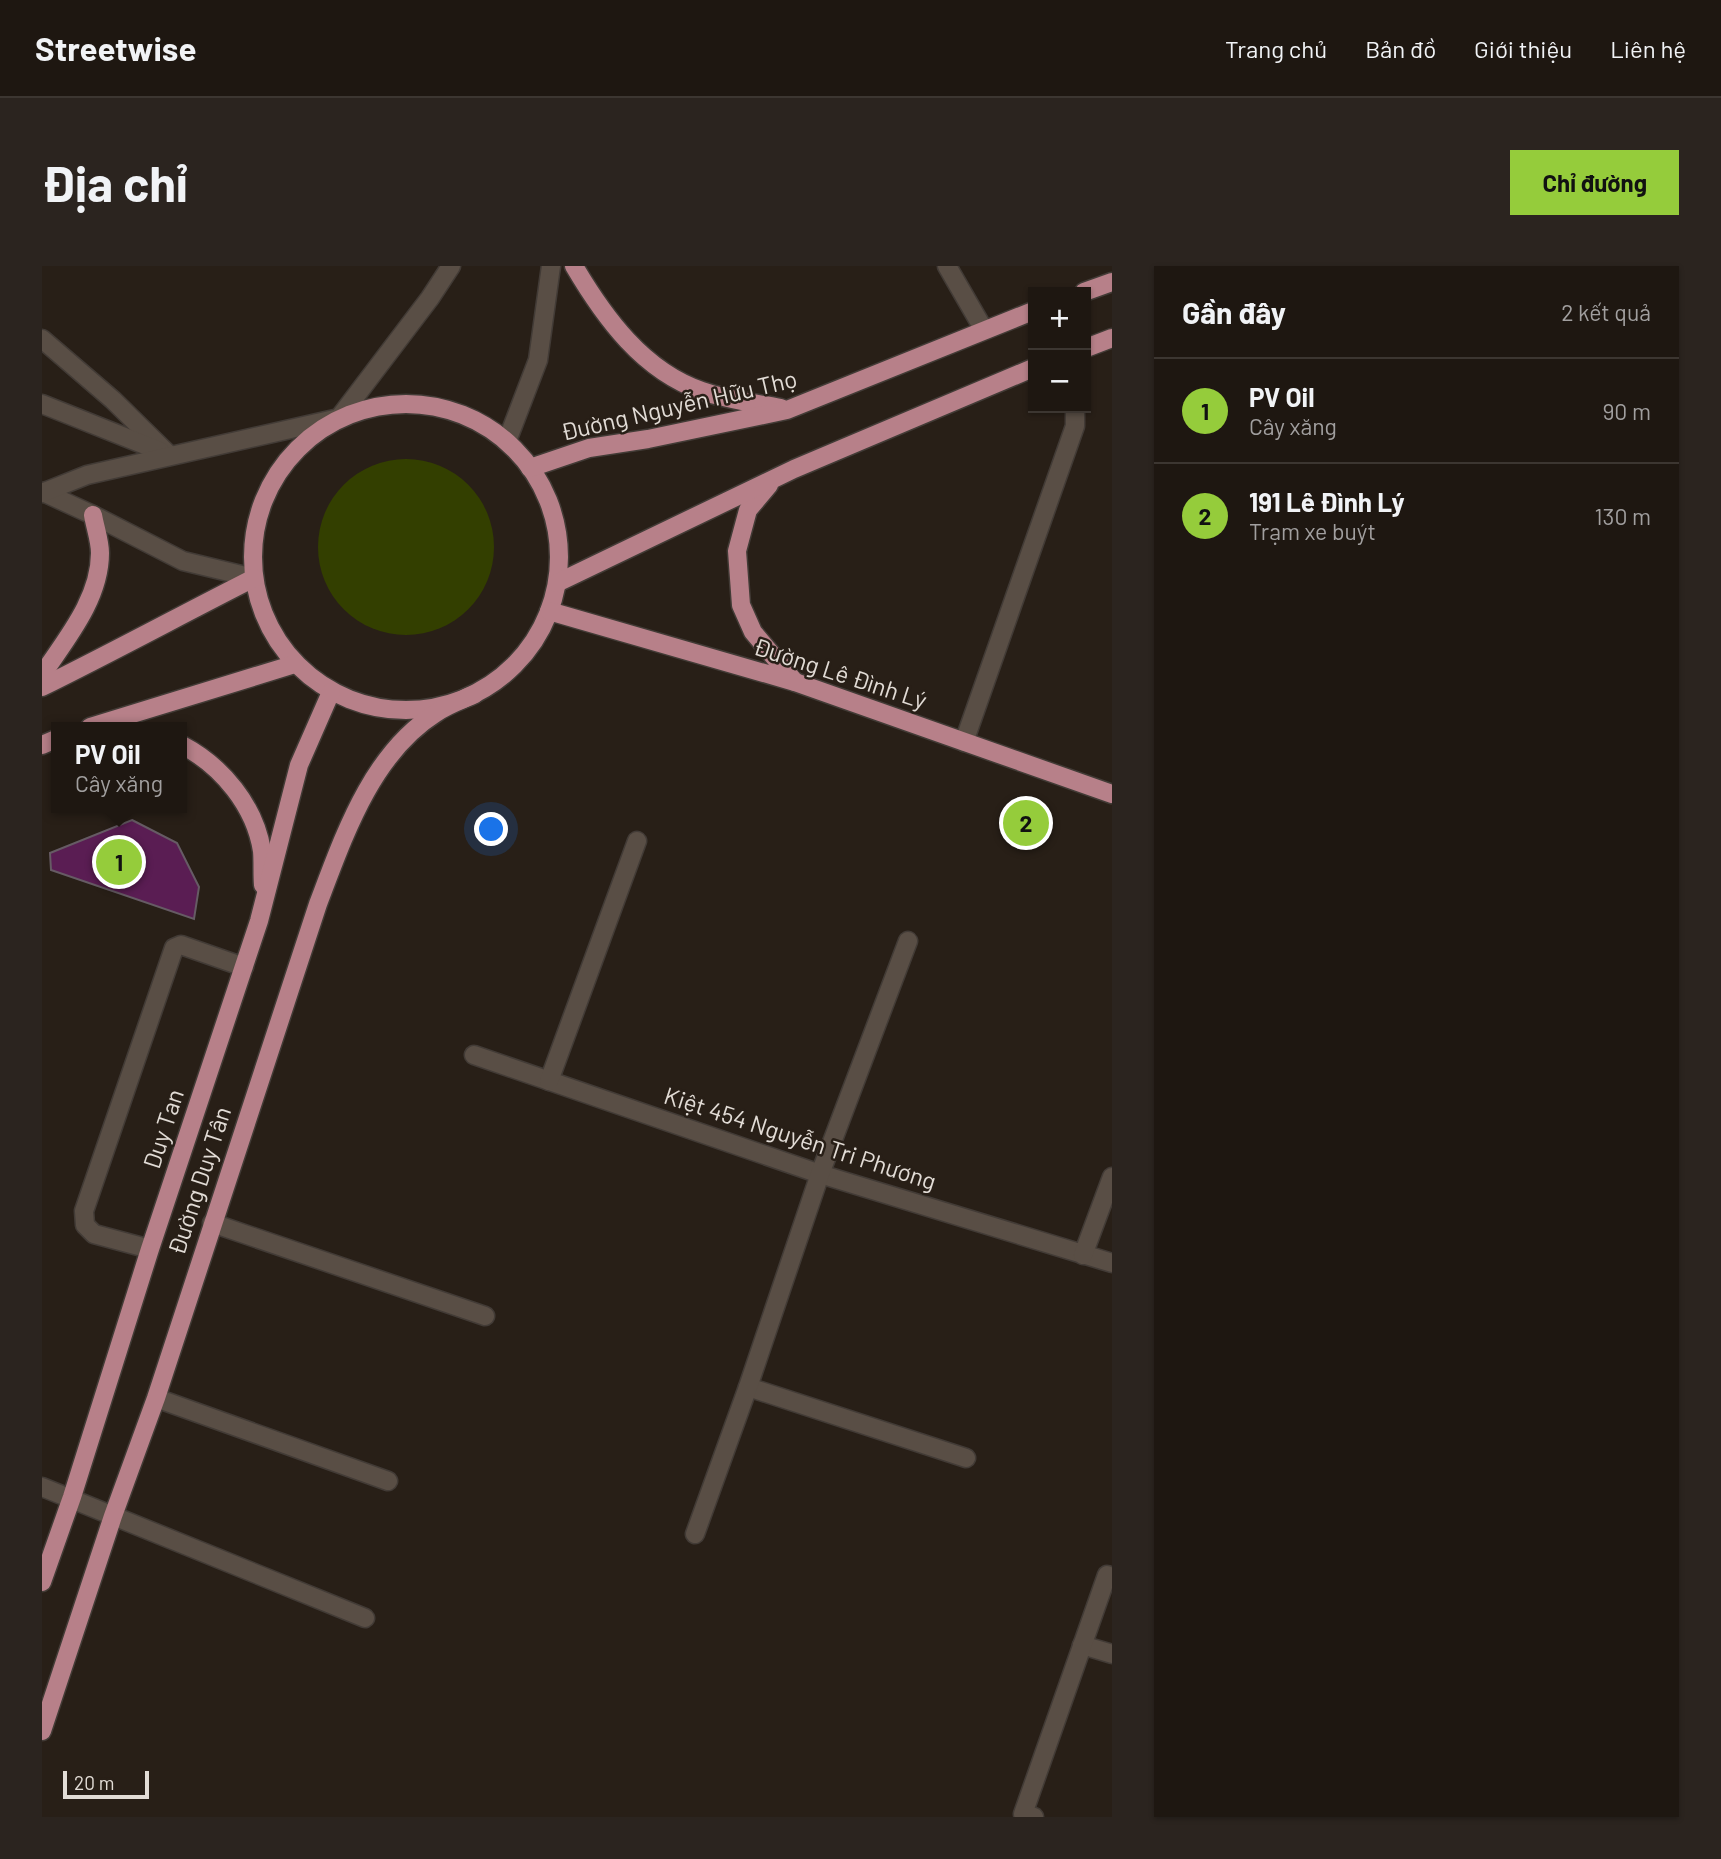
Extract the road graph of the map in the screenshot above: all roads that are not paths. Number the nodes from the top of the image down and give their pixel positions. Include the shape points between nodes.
1 (451, 266) edge
2 (551, 266) edge
3 (574, 266) edge
4 (947, 266) edge
5 (1112, 282) edge
6 (1091, 290) edge
7 (1028, 313) edge
8 (984, 330) junction
9 (1112, 338) edge
10 (42, 339) edge
11 (1091, 346) edge
12 (1028, 370) edge
13 (42, 404) edge
14 (787, 410) junction
15 (1075, 413) edge
16 (339, 418) junction
17 (507, 441) junction
18 (169, 455) junction
19 (530, 468) junction
20 (775, 479) junction
21 (43, 492) edge
22 (93, 515) junction
23 (254, 578) junction
24 (557, 583) junction
25 (549, 611) junction
26 (295, 664) junction
27 (42, 675) edge
28 (795, 682) junction
29 (42, 687) edge
30 (331, 692) junction
31 (475, 694) junction
32 (106, 722) edge
33 (964, 742) junction
34 (187, 748) edge
35 (1112, 794) edge
36 (637, 841) dead end
37 (259, 921) junction
38 (908, 941) dead end
39 (244, 967) junction
40 (474, 1055) dead end
41 (549, 1081) junction
42 (820, 1174) junction
43 (1112, 1177) edge
44 (212, 1223) junction
45 (150, 1249) junction
46 (1083, 1255) junction
47 (1112, 1264) edge
48 (485, 1316) dead end
49 (748, 1387) junction
50 (156, 1398) junction
51 (966, 1458) dead end
52 (388, 1480) dead end
53 (42, 1487) edge
54 (72, 1497) junction
55 (113, 1516) junction
56 (695, 1534) dead end
57 (1107, 1574) dead end
58 (42, 1582) edge
59 (365, 1618) dead end
60 (1082, 1645) junction
61 (1112, 1654) edge
62 (42, 1731) edge
63 (1034, 1817) edge

1 - 16 street
2 - 17 street via 538,360
3 - 14 main road via 621,335 665,374 702,391
4 - 8 street
5 - 6 main road
7 - 8 main road, Đường Nguyễn Hữu Thọ
8 - 14 main road, Đường Nguyễn Hữu Thọ
9 - 11 main road
10 - 18 street
12 - 20 main road
13 - 18 street
14 - 19 main road, Đường Nguyễn Hữu Thọ via 589,448
15 - 33 street via 1075,426
16 - 17 main road via 373,406 408,403 444,408 477,421
16 - 18 street
16 - 23 main road via 304,441 277,471 258,517
17 - 19 main road
18 - 21 street via 87,475
19 - 24 main road via 549,504 558,543
20 - 24 main road
20 - 28 main road via 748,510 737,551 741,605 753,632
21 - 22 street
22 - 23 street via 183,561
22 - 27 main road via 100,552 94,589
23 - 26 main road via 273,634
23 - 29 main road
24 - 25 main road
25 - 28 main road, Đường Lê Đình Lý
25 - 31 main road via 531,645 506,673
26 - 30 main road
26 - 32 main road
28 - 33 main road, Đường Lê Đình Lý
30 - 31 main road via 366,705 403,711 440,707
30 - 37 main road, Duy Tan via 299,765
31 - 44 main road, Đường Duy Tân via 435,713 398,744 364,799 318,904
33 - 35 main road, Đường Lê Đình Lý
34 - 37 main road via 231,783 256,828 262,853
36 - 41 street
37 - 39 main road, Duy Tan
38 - 42 street
39 - 45 main road, Duy Tan
39 - 45 street via 181,945 174,948 85,1210 85,1224 94,1234
40 - 41 street, Kiệt 454 Nguyễn Tri Phương
41 - 42 street, Kiệt 454 Nguyễn Tri Phương
42 - 46 street, Kiệt 454 Nguyễn Tri Phương
42 - 49 street
43 - 46 street
44 - 48 street
44 - 50 main road, Đường Duy Tân
45 - 54 main road, Duy Tan
46 - 47 street, Kiệt 454 Nguyễn Tri Phương
49 - 51 street
49 - 56 street
50 - 52 street
50 - 55 main road, Đường Duy Tân
53 - 54 street
54 - 55 street
54 - 58 main road, Duy Tan
55 - 59 street
55 - 62 main road, Đường Duy Tân
57 - 60 street
60 - 61 street
60 - 63 street via 1023,1814

